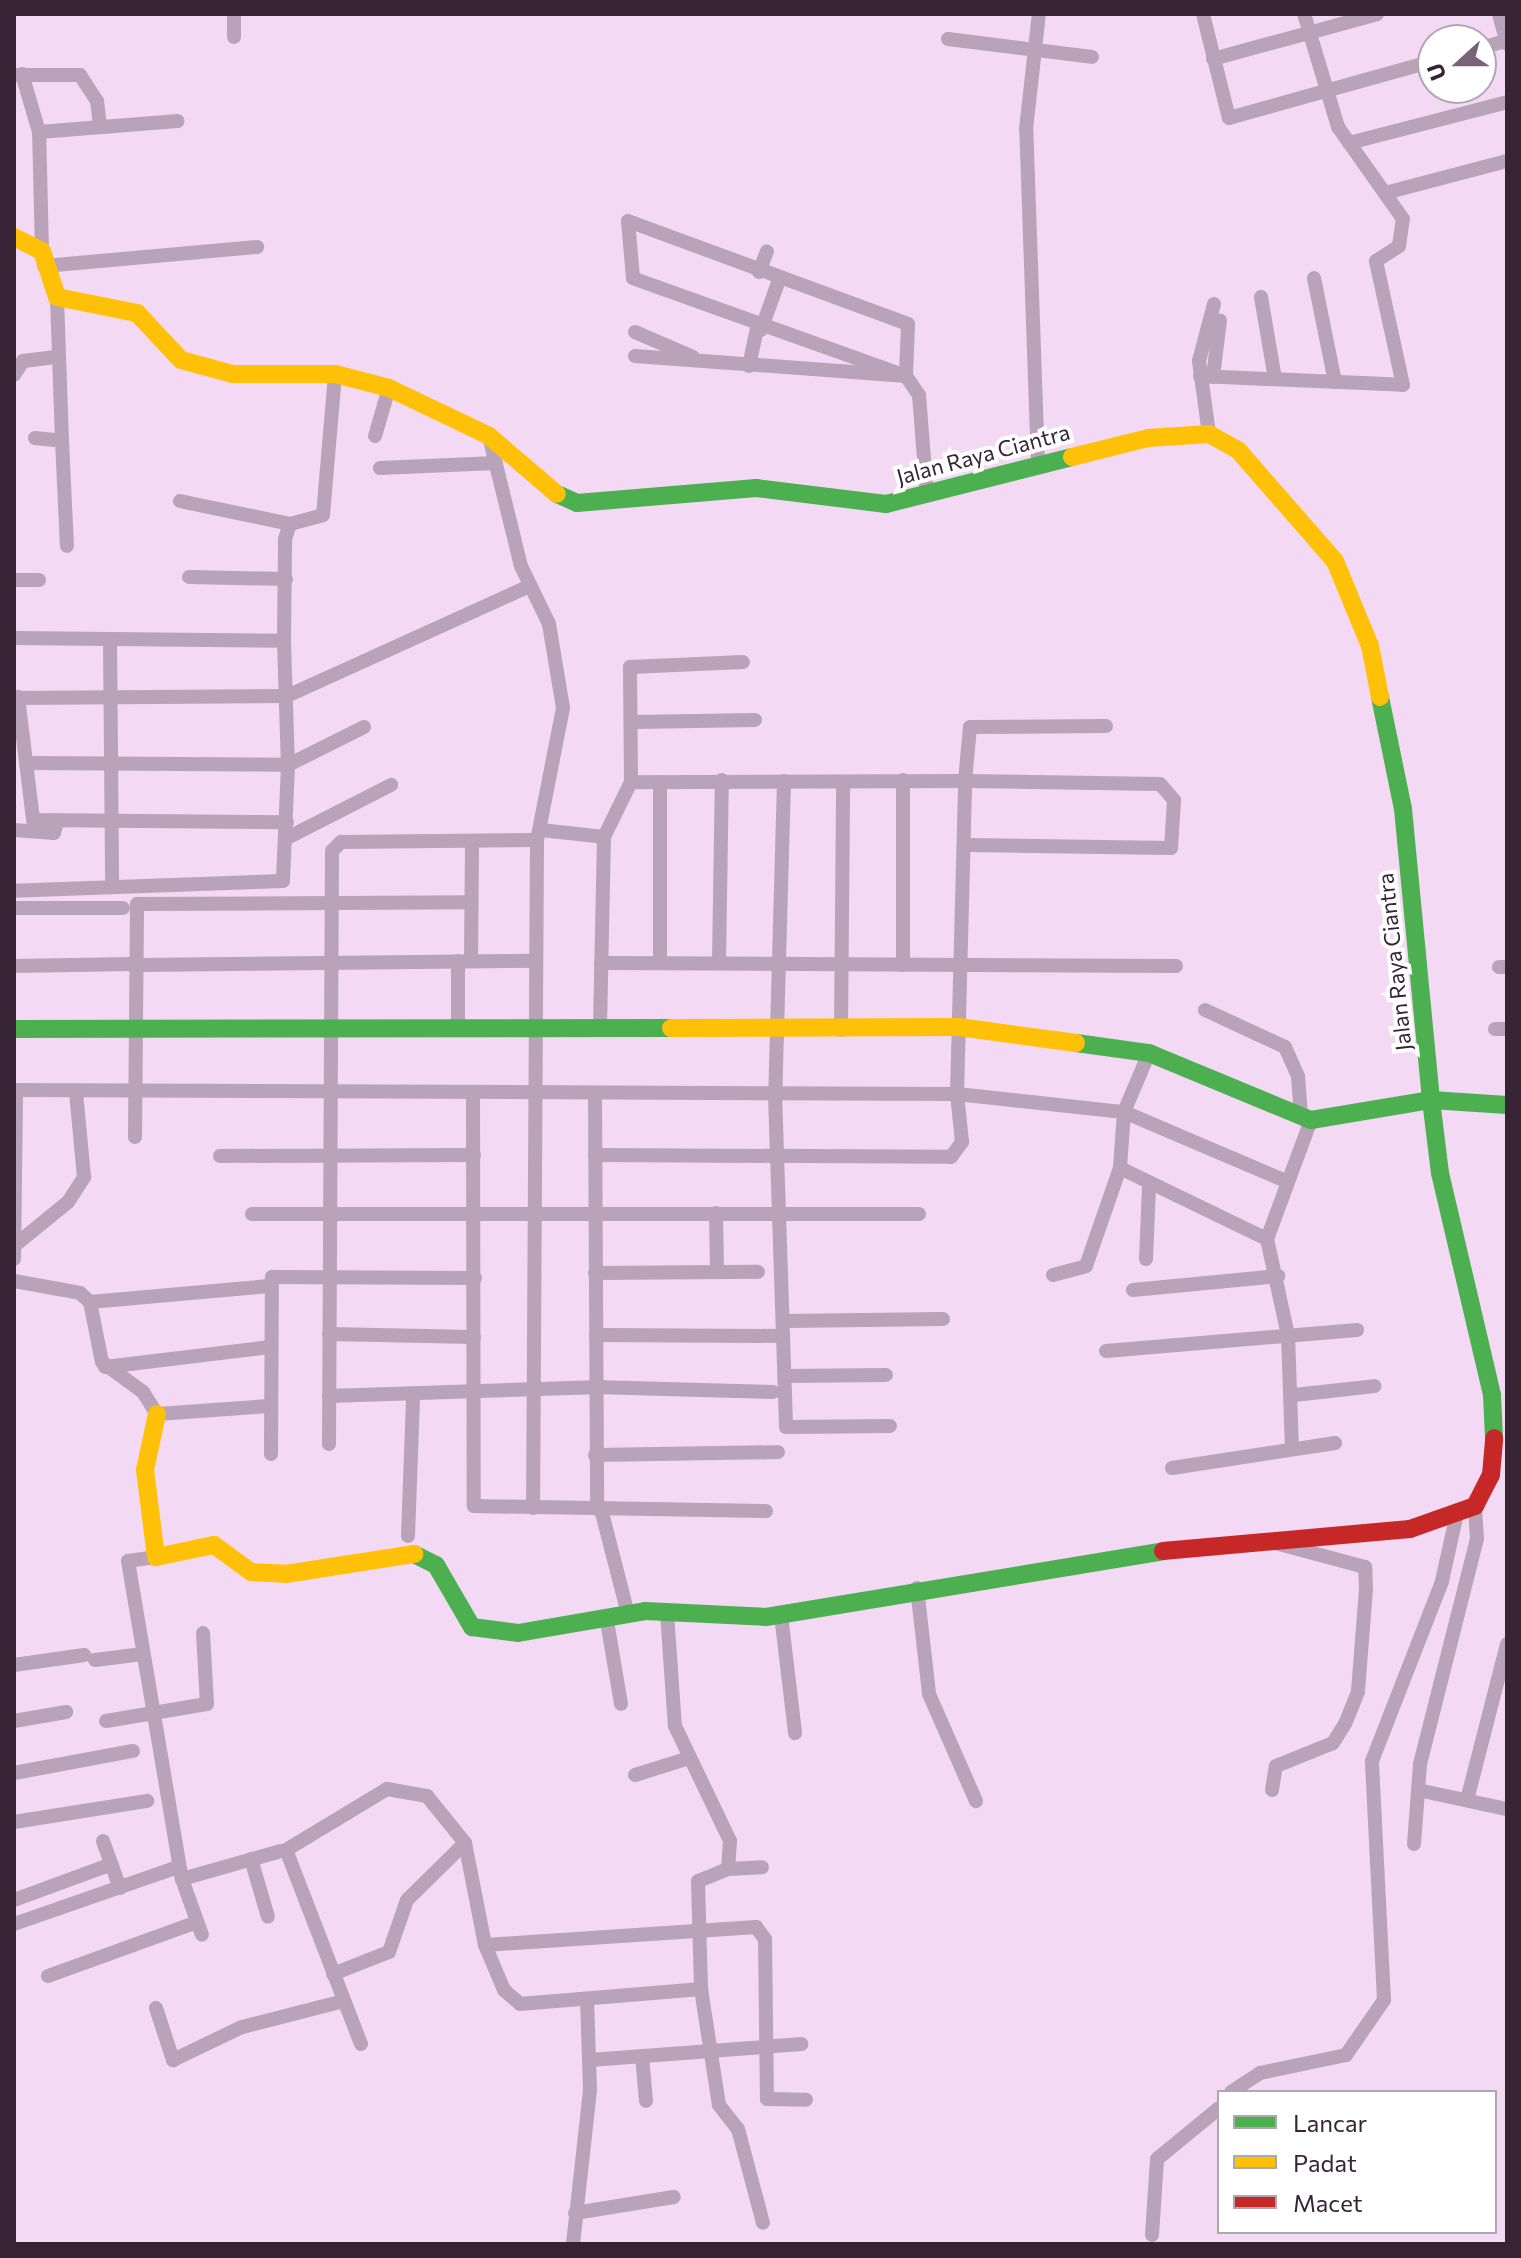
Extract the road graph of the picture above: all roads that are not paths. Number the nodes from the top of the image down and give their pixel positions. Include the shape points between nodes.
1 (234, 14) edge
2 (1039, 14) edge
3 (1203, 14) edge
4 (1304, 14) edge
5 (1377, 14) edge
6 (1499, 14) edge
7 (1311, 32) junction
8 (234, 37) dead end
9 (948, 39) dead end
10 (1507, 42) edge
11 (1037, 50) junction
12 (1092, 57) dead end
13 (1213, 59) junction
14 (1417, 65) edge
15 (18, 74) edge
16 (1328, 90) junction
17 (1507, 102) edge
18 (178, 121) dead end
19 (100, 124) junction
20 (39, 132) junction
21 (1349, 143) junction
22 (1507, 161) edge
23 (1385, 193) junction
24 (14, 237) edge
25 (257, 247) dead end
26 (767, 251) dead end
27 (43, 259) junction
28 (759, 272) junction
29 (1314, 278) dead end
30 (779, 280) junction
31 (57, 297) junction
32 (1261, 297) dead end
33 (1214, 304) dead end
34 (1220, 320) dead end
35 (759, 329) junction
36 (635, 332) dead end
37 (635, 356) dead end
38 (58, 357) junction
39 (704, 362) junction
40 (749, 366) junction
41 (335, 374) junction
42 (14, 375) edge
43 (906, 376) junction
44 (1206, 377) junction
45 (1275, 379) junction
46 (1335, 382) junction
47 (389, 388) junction
48 (1209, 434) junction
49 (375, 436) dead end
50 (489, 436) junction
51 (35, 438) dead end
52 (62, 441) junction
53 (496, 463) junction
54 (1038, 465) junction
55 (380, 468) dead end
56 (927, 496) junction
57 (180, 501) dead end
58 (290, 524) junction
59 (67, 546) dead end
60 (189, 577) dead end
61 (286, 579) junction
62 (14, 580) edge
63 (39, 580) dead end
64 (530, 586) junction
65 (14, 638) edge
66 (110, 639) junction
67 (284, 641) junction
68 (743, 662) dead end
69 (287, 696) junction
70 (16, 698) edge
71 (110, 700) junction
72 (755, 720) dead end
73 (635, 722) junction
74 (1106, 726) dead end
75 (364, 727) dead end
76 (110, 761) junction
77 (288, 765) junction
78 (22, 770) edge
79 (722, 780) junction
80 (903, 780) junction
81 (784, 781) junction
82 (965, 781) junction
83 (631, 782) junction
84 (660, 782) junction
85 (843, 782) junction
86 (391, 785) dead end
87 (57, 822) junction
88 (112, 822) junction
89 (14, 830) edge
90 (287, 830) junction
91 (539, 835) junction
92 (604, 837) junction
93 (472, 842) junction
94 (965, 845) junction
95 (112, 887) junction
96 (14, 891) edge
97 (470, 902) junction
98 (330, 903) junction
99 (14, 908) edge
100 (123, 908) dead end
101 (329, 960) junction
102 (780, 960) junction
103 (465, 961) junction
104 (535, 961) junction
105 (660, 961) junction
106 (719, 962) junction
107 (601, 963) junction
108 (135, 964) junction
109 (841, 965) junction
110 (903, 965) junction
111 (964, 965) junction
112 (14, 966) edge
113 (1176, 966) dead end
114 (1205, 1010) dead end
115 (332, 1027) junction
116 (600, 1027) junction
117 (959, 1027) junction
118 (458, 1028) junction
119 (14, 1029) edge
120 (138, 1029) junction
121 (534, 1029) junction
122 (779, 1029) junction
123 (841, 1030) junction
124 (1149, 1053) junction
125 (15, 1090) edge
126 (76, 1092) junction
127 (136, 1092) junction
128 (330, 1093) junction
129 (595, 1094) junction
130 (775, 1094) junction
131 (957, 1094) junction
132 (473, 1095) junction
133 (533, 1097) junction
134 (1431, 1100) junction
135 (1507, 1105) edge
136 (1124, 1112) junction
137 (1306, 1118) junction
138 (135, 1137) dead end
139 (328, 1153) junction
140 (780, 1153) junction
141 (474, 1155) junction
142 (595, 1155) junction
143 (220, 1156) dead end
144 (1120, 1168) junction
145 (1286, 1181) junction
146 (1149, 1186) junction
147 (595, 1210) junction
148 (533, 1213) junction
149 (716, 1213) junction
150 (252, 1214) dead end
151 (783, 1214) junction
152 (919, 1214) dead end
153 (328, 1215) junction
154 (475, 1215) junction
155 (1267, 1239) junction
156 (14, 1246) edge
157 (14, 1259) edge
158 (1146, 1259) dead end
159 (717, 1270) junction
160 (758, 1272) dead end
161 (595, 1273) junction
162 (328, 1275) junction
163 (1053, 1275) dead end
164 (1278, 1276) junction
165 (475, 1278) junction
166 (14, 1281) edge
167 (269, 1286) junction
168 (1133, 1290) dead end
169 (90, 1302) junction
170 (943, 1319) dead end
171 (785, 1321) junction
172 (1357, 1330) dead end
173 (329, 1334) junction
174 (596, 1335) junction
175 (1288, 1335) junction
176 (779, 1336) dead end
177 (474, 1337) junction
178 (270, 1347) junction
179 (1106, 1351) dead end
180 (105, 1367) junction
181 (886, 1375) dead end
182 (786, 1376) junction
183 (1375, 1386) dead end
184 (594, 1387) junction
185 (534, 1392) junction
186 (773, 1392) dead end
187 (475, 1395) junction
188 (1294, 1395) junction
189 (329, 1396) junction
190 (1500, 1396) edge
191 (413, 1397) junction
192 (269, 1406) junction
193 (157, 1414) junction
194 (890, 1426) dead end
195 (1335, 1443) dead end
196 (329, 1444) dead end
197 (1292, 1448) junction
198 (778, 1452) dead end
199 (271, 1454) dead end
200 (595, 1455) junction
201 (1172, 1468) dead end
202 (1475, 1506) junction
203 (533, 1508) junction
204 (599, 1509) junction
205 (766, 1511) dead end
206 (1456, 1518) junction
207 (408, 1536) dead end
208 (1275, 1543) junction
209 (156, 1557) junction
210 (917, 1588) junction
211 (667, 1613) junction
212 (628, 1614) junction
213 (781, 1615) junction
214 (607, 1621) junction
215 (203, 1633) dead end
216 (1507, 1644) edge
217 (143, 1654) junction
218 (14, 1665) edge
219 (621, 1704) dead end
220 (66, 1712) dead end
221 (151, 1712) junction
222 (14, 1721) edge
223 (106, 1721) dead end
224 (795, 1733) dead end
225 (133, 1751) dead end
226 (686, 1759) junction
227 (14, 1773) edge
228 (635, 1775) dead end
229 (1272, 1790) dead end
230 (1418, 1790) junction
231 (1467, 1800) junction
232 (147, 1801) dead end
233 (976, 1801) dead end
234 (1507, 1809) edge
235 (14, 1822) edge
236 (103, 1841) dead end
237 (465, 1843) junction
238 (1414, 1844) dead end
239 (281, 1851) dead end
240 (251, 1859) junction
241 (112, 1864) junction
242 (762, 1867) dead end
243 (728, 1869) junction
244 (180, 1873) junction
245 (120, 1888) junction
246 (14, 1900) edge
247 (268, 1917) dead end
248 (14, 1924) edge
249 (700, 1932) junction
250 (485, 1945) junction
251 (333, 1974) junction
252 (48, 1976) dead end
253 (701, 1989) junction
254 (587, 2000) junction
255 (344, 2001) junction
256 (156, 2008) dead end
257 (361, 2044) dead end
258 (801, 2044) dead end
259 (767, 2046) junction
260 (711, 2048) junction
261 (642, 2056) junction
262 (590, 2060) junction
263 (1234, 2090) edge
264 (806, 2100) dead end
265 (646, 2101) dead end
266 (1217, 2110) edge
267 (674, 2197) dead end
268 (575, 2213) junction
269 (763, 2223) dead end
270 (1152, 2235) dead end
271 (573, 2244) edge

1 - 8 street
2 - 11 street
3 - 13 street
4 - 7 street
5 - 7 street
6 - 10 street
7 - 13 street
7 - 16 street
9 - 11 street
11 - 12 street
11 - 54 street via 1026,129
13 - 16 street via 1229,118
14 - 16 street
15 - 19 street via 80,75 97,101
15 - 20 street
16 - 21 street
17 - 21 street
18 - 19 street
19 - 20 street
20 - 27 street
21 - 23 street
22 - 23 street
23 - 46 street via 1405,233 1376,261 1403,385
24 - 27 street
25 - 27 street
26 - 28 street
27 - 31 street
28 - 30 street
28 - 35 street via 628,221 633,278
29 - 46 street
30 - 35 street
30 - 43 street via 908,324
31 - 38 street
31 - 41 street, Jalan Raya Ciantra via 132,310 196,367
32 - 45 street
33 - 44 street via 1204,325
34 - 44 street
35 - 40 street
35 - 43 street
36 - 39 street
37 - 39 street
38 - 42 street via 25,361
38 - 52 street
39 - 40 street
40 - 43 street
41 - 47 street, Jalan Raya Ciantra
41 - 58 street via 323,515
43 - 56 street via 919,395
44 - 45 street
44 - 48 street
45 - 46 street
47 - 49 street
47 - 50 street, Jalan Raya Ciantra
48 - 54 street, Jalan Raya Ciantra via 1121,443
48 - 134 street, Jalan Raya Ciantra via 1247,456 1314,531 1362,621 1403,809
50 - 53 street
50 - 56 street, Jalan Raya Ciantra via 547,489 577,503 756,488 870,503
51 - 52 street
52 - 59 street
53 - 55 street
53 - 64 street
54 - 56 street, Jalan Raya Ciantra
57 - 58 street
58 - 61 street
60 - 61 street
61 - 67 street
62 - 63 street
64 - 69 street
64 - 91 street via 549,624 563,708
65 - 66 street
66 - 67 street
66 - 71 street
67 - 69 street
68 - 73 street via 632,665
69 - 71 street
69 - 77 street
70 - 71 street
70 - 78 street
71 - 76 street
72 - 73 street
73 - 83 street
74 - 82 street via 970,727
75 - 77 street
76 - 77 street
76 - 78 street
76 - 88 street
77 - 90 street
78 - 87 street via 31,818
79 - 81 street
79 - 84 street
79 - 106 street
80 - 82 street
80 - 85 street
80 - 110 street
81 - 85 street
81 - 102 street
82 - 94 street
82 - 94 street via 1160,784 1174,800 1171,848
83 - 84 street
83 - 92 street
84 - 105 street
85 - 109 street
86 - 90 street
87 - 88 street
87 - 89 street via 54,833
88 - 90 street
88 - 95 street
90 - 95 street via 281,882
91 - 92 street
91 - 93 street
91 - 104 street
92 - 107 street
93 - 97 street
93 - 98 street via 339,843 332,851
94 - 111 street
95 - 96 street
97 - 98 street
97 - 103 street
98 - 101 street
98 - 108 street via 141,902
99 - 100 street
101 - 103 street
101 - 108 street
101 - 115 street
102 - 106 street
102 - 109 street
102 - 122 street
103 - 104 street
103 - 118 street
104 - 121 street
105 - 106 street
105 - 107 street
107 - 116 street
108 - 112 street
108 - 120 street
109 - 110 street
109 - 123 street
110 - 111 street
111 - 113 street
111 - 117 street
114 - 137 street via 1285,1047 1298,1076
115 - 118 street
115 - 120 street
115 - 128 street
116 - 121 street
116 - 122 street
117 - 123 street
117 - 124 street
117 - 131 street
118 - 121 street
119 - 120 street
120 - 127 street
121 - 133 street
122 - 123 street
122 - 130 street
124 - 136 street
124 - 137 street
125 - 126 street
125 - 156 street
126 - 127 street
126 - 156 street via 84,1177 68,1202
127 - 128 street
127 - 138 street
128 - 132 street
128 - 139 street
129 - 130 street
129 - 133 street
129 - 142 street
130 - 131 street
130 - 140 street
131 - 136 street
131 - 140 street via 962,1142 955,1156
132 - 133 street
132 - 141 street
133 - 148 street
134 - 135 street
134 - 137 street
134 - 190 street, Jalan Raya Ciantra via 1440,1173
136 - 144 street
136 - 145 street
137 - 145 street
139 - 141 street
139 - 143 street
139 - 153 street
140 - 142 street
140 - 151 street
141 - 154 street
142 - 147 street
144 - 146 street
144 - 163 street via 1086,1266
145 - 155 street
146 - 155 street
146 - 158 street
147 - 148 street
147 - 149 street
147 - 161 street
148 - 154 street
148 - 185 street
149 - 151 street
149 - 159 street
150 - 153 street
151 - 152 street
151 - 171 street
153 - 154 street
153 - 162 street
154 - 165 street
155 - 164 street
156 - 157 street
159 - 160 street
159 - 161 street
161 - 174 street
162 - 165 street
162 - 167 street via 277,1275
162 - 173 street
164 - 168 street
164 - 175 street
165 - 177 street
166 - 169 street via 80,1293
167 - 169 street
167 - 178 street
169 - 180 street
170 - 171 street
171 - 182 street
172 - 175 street
173 - 177 street
173 - 189 street
174 - 176 street
174 - 184 street
175 - 179 street
175 - 188 street
177 - 187 street
178 - 180 street
178 - 192 street
180 - 193 street via 143,1392
181 - 182 street
182 - 194 street via 786,1427
183 - 188 street
184 - 185 street
184 - 186 street
184 - 200 street
185 - 187 street
185 - 203 street
187 - 191 street
187 - 203 street via 474,1506
188 - 197 street
189 - 191 street
189 - 196 street
190 - 202 street, Jalan Raya Ciantra via 1491,1475
191 - 207 street
192 - 193 street
192 - 199 street
193 - 209 street via 145,1470
195 - 197 street
197 - 201 street
198 - 200 street
200 - 204 street
202 - 206 street
202 - 230 street via 1477,1538
203 - 204 street
204 - 205 street
204 - 212 street
206 - 208 street
206 - 263 street via 1442,1581 1372,1761 1384,2000 1346,2055 1260,2073
208 - 210 street via 1120,1555
208 - 229 street via 1365,1567 1366,1590 1361,1671 1349,1716 1333,1743 1276,1766
209 - 214 street via 214,1545 251,1572 286,1574 408,1551 436,1565 472,1627 518,1633
209 - 217 street via 128,1561
210 - 213 street
210 - 233 street via 929,1694
211 - 212 street
211 - 213 street via 721,1620
211 - 226 street via 668,1689
212 - 214 street
213 - 224 street
214 - 219 street
215 - 221 street via 207,1704
216 - 231 street
217 - 218 street
217 - 221 street
220 - 222 street
221 - 223 street
221 - 244 street
225 - 227 street
226 - 228 street
226 - 243 street via 730,1841
230 - 231 street
230 - 238 street
231 - 234 street
232 - 235 street
236 - 241 street
237 - 250 street
237 - 251 street via 407,1900 389,1952
237 - 251 street via 427,1796 387,1789 286,1850
239 - 240 street
240 - 244 street
240 - 247 street
241 - 245 street
241 - 246 street
242 - 243 street
243 - 249 street via 698,1880
244 - 245 street
244 - 252 street via 199,1928
245 - 248 street
249 - 250 street
249 - 253 street
249 - 259 street via 755,1927 764,1935
250 - 254 street via 504,1990 520,2004
251 - 255 street
253 - 254 street
253 - 260 street
254 - 262 street
255 - 256 street via 242,2027 173,2060
255 - 257 street
258 - 259 street
259 - 260 street
259 - 264 street via 768,2101
260 - 261 street
260 - 269 street via 719,2105 738,2129
261 - 262 street
261 - 265 street
262 - 268 street
266 - 270 street via 1157,2159
267 - 268 street
268 - 271 street

